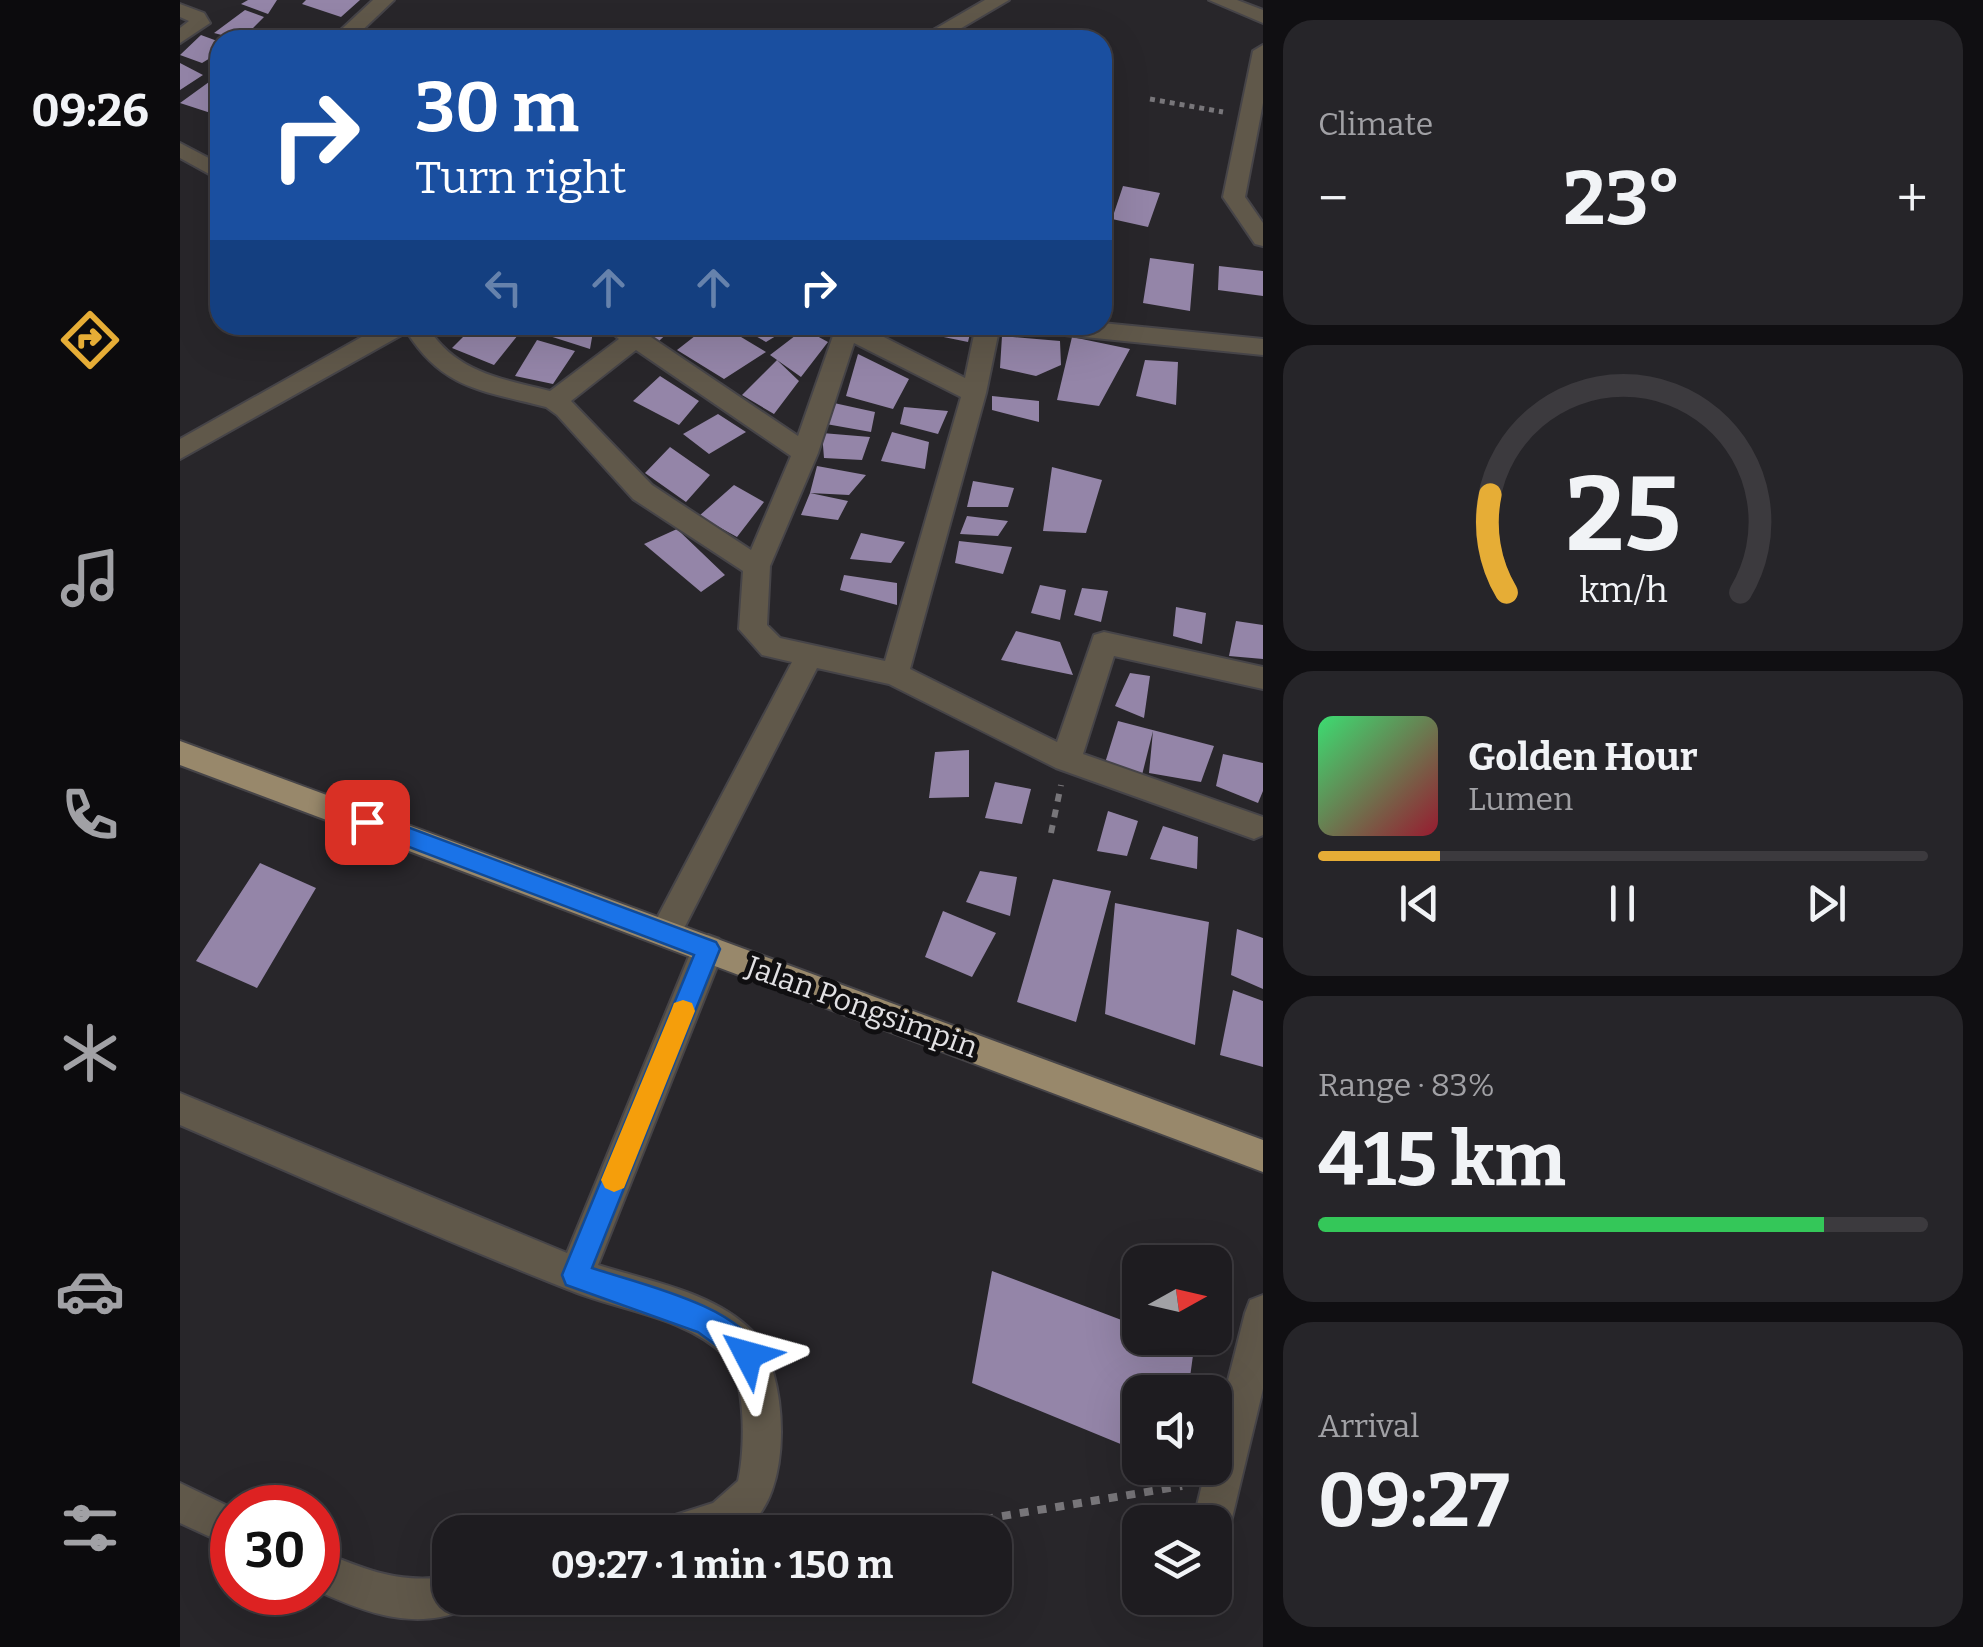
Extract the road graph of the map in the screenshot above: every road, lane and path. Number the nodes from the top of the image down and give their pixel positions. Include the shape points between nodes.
1 (384, 0) edge
2 (1000, 0) edge
3 (1219, 0) edge
4 (180, 10) edge
5 (1263, 17) edge
6 (351, 30) edge
7 (944, 30) edge
8 (180, 37) edge
9 (1263, 51) edge
10 (1150, 99) dead end
11 (1252, 117) junction
12 (180, 148) edge
13 (210, 152) edge
14 (201, 160) junction
15 (210, 166) edge
16 (1263, 239) edge
17 (1112, 332) edge
18 (383, 335) edge
19 (420, 335) edge
20 (623, 335) edge
21 (630, 335) edge
22 (842, 335) edge
23 (860, 335) edge
24 (986, 335) edge
25 (1263, 348) edge
26 (974, 393) junction
27 (554, 401) junction
28 (180, 450) edge
29 (805, 452) junction
30 (757, 566) junction
31 (809, 657) junction
32 (895, 674) junction
33 (1263, 678) edge
34 (180, 753) edge
35 (1066, 760) junction
36 (1254, 826) dead end
37 (1051, 833) dead end
38 (666, 932) junction
39 (708, 949) junction
40 (180, 1109) edge
41 (1263, 1156) edge
42 (576, 1275) junction
43 (1263, 1312) edge
44 (1232, 1442) edge
45 (1193, 1485) edge
46 (180, 1502) edge
47 (731, 1515) edge
48 (1011, 1515) edge
49 (210, 1517) edge
50 (340, 1580) edge
51 (432, 1599) edge

1 - 6 street
2 - 7 street
3 - 5 street
4 - 8 street via 200,24
9 - 11 street
10 - 11 path
11 - 16 street via 1234,197
12 - 14 street
13 - 14 street
14 - 15 street
17 - 25 street
18 - 28 street
19 - 27 street via 452,372
20 - 27 street
21 - 29 street
22 - 29 street
23 - 26 street
24 - 26 street
26 - 32 street
27 - 30 street via 641,490
29 - 30 street
30 - 31 street via 753,629 772,647
31 - 32 street
31 - 38 street
32 - 35 street
33 - 35 street via 1104,643
34 - 38 main road, Jalan Pongsimpin
35 - 36 street
35 - 37 path
38 - 39 main road, Jalan Pongsimpin
39 - 41 main road, Jalan Pongsimpin
39 - 42 street
40 - 42 street
42 - 47 street via 705,1321 748,1355 758,1388 760,1467 743,1509
43 - 44 street
45 - 48 path
46 - 49 street
50 - 51 street via 379,1597

